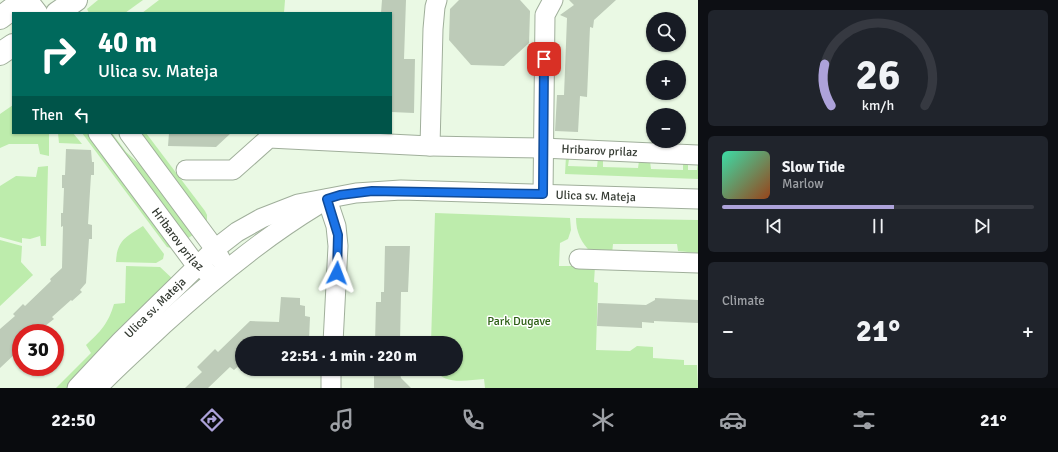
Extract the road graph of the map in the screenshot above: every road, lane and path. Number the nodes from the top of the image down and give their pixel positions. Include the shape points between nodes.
1 (28, 0) edge
2 (76, 0) edge
3 (438, 0) edge
4 (553, 0) edge
5 (37, 12) edge
6 (58, 12) edge
7 (12, 46) edge
8 (0, 54) edge
9 (99, 134) edge
10 (130, 134) edge
11 (430, 146) junction
12 (542, 148) junction
13 (698, 155) edge
14 (186, 170) dead end
15 (543, 194) junction
16 (327, 199) junction
17 (698, 199) edge
18 (215, 249) junction
19 (579, 259) dead end
20 (698, 263) edge
21 (198, 266) junction
22 (220, 274) junction
23 (333, 336) edge
24 (331, 376) edge
25 (77, 388) edge
26 (97, 388) edge
27 (331, 388) edge

1 - 5 street
2 - 6 main road
3 - 11 street via 433,28
4 - 12 street via 545,15
7 - 8 main road
9 - 21 street, Hribarov prilaz
10 - 18 street, Hribarov prilaz
11 - 12 street, Hribarov prilaz
11 - 14 street, Hribarov prilaz via 269,138 233,170
12 - 13 street, Hribarov prilaz
12 - 15 street
15 - 16 street, Ulica sv. Mateja via 372,191
15 - 17 street, Ulica sv. Mateja
16 - 18 street, Ulica sv. Mateja via 298,204 262,218 237,232
16 - 22 street, Ulica sv. Mateja via 263,240
16 - 23 street via 336,226 338,246
18 - 21 street, Ulica sv. Mateja
18 - 22 street, Hribarov prilaz via 221,262
19 - 20 street
21 - 22 street, Hribarov prilaz via 208,273
21 - 25 street, Ulica sv. Mateja
22 - 26 street, Ulica sv. Mateja
24 - 27 street

